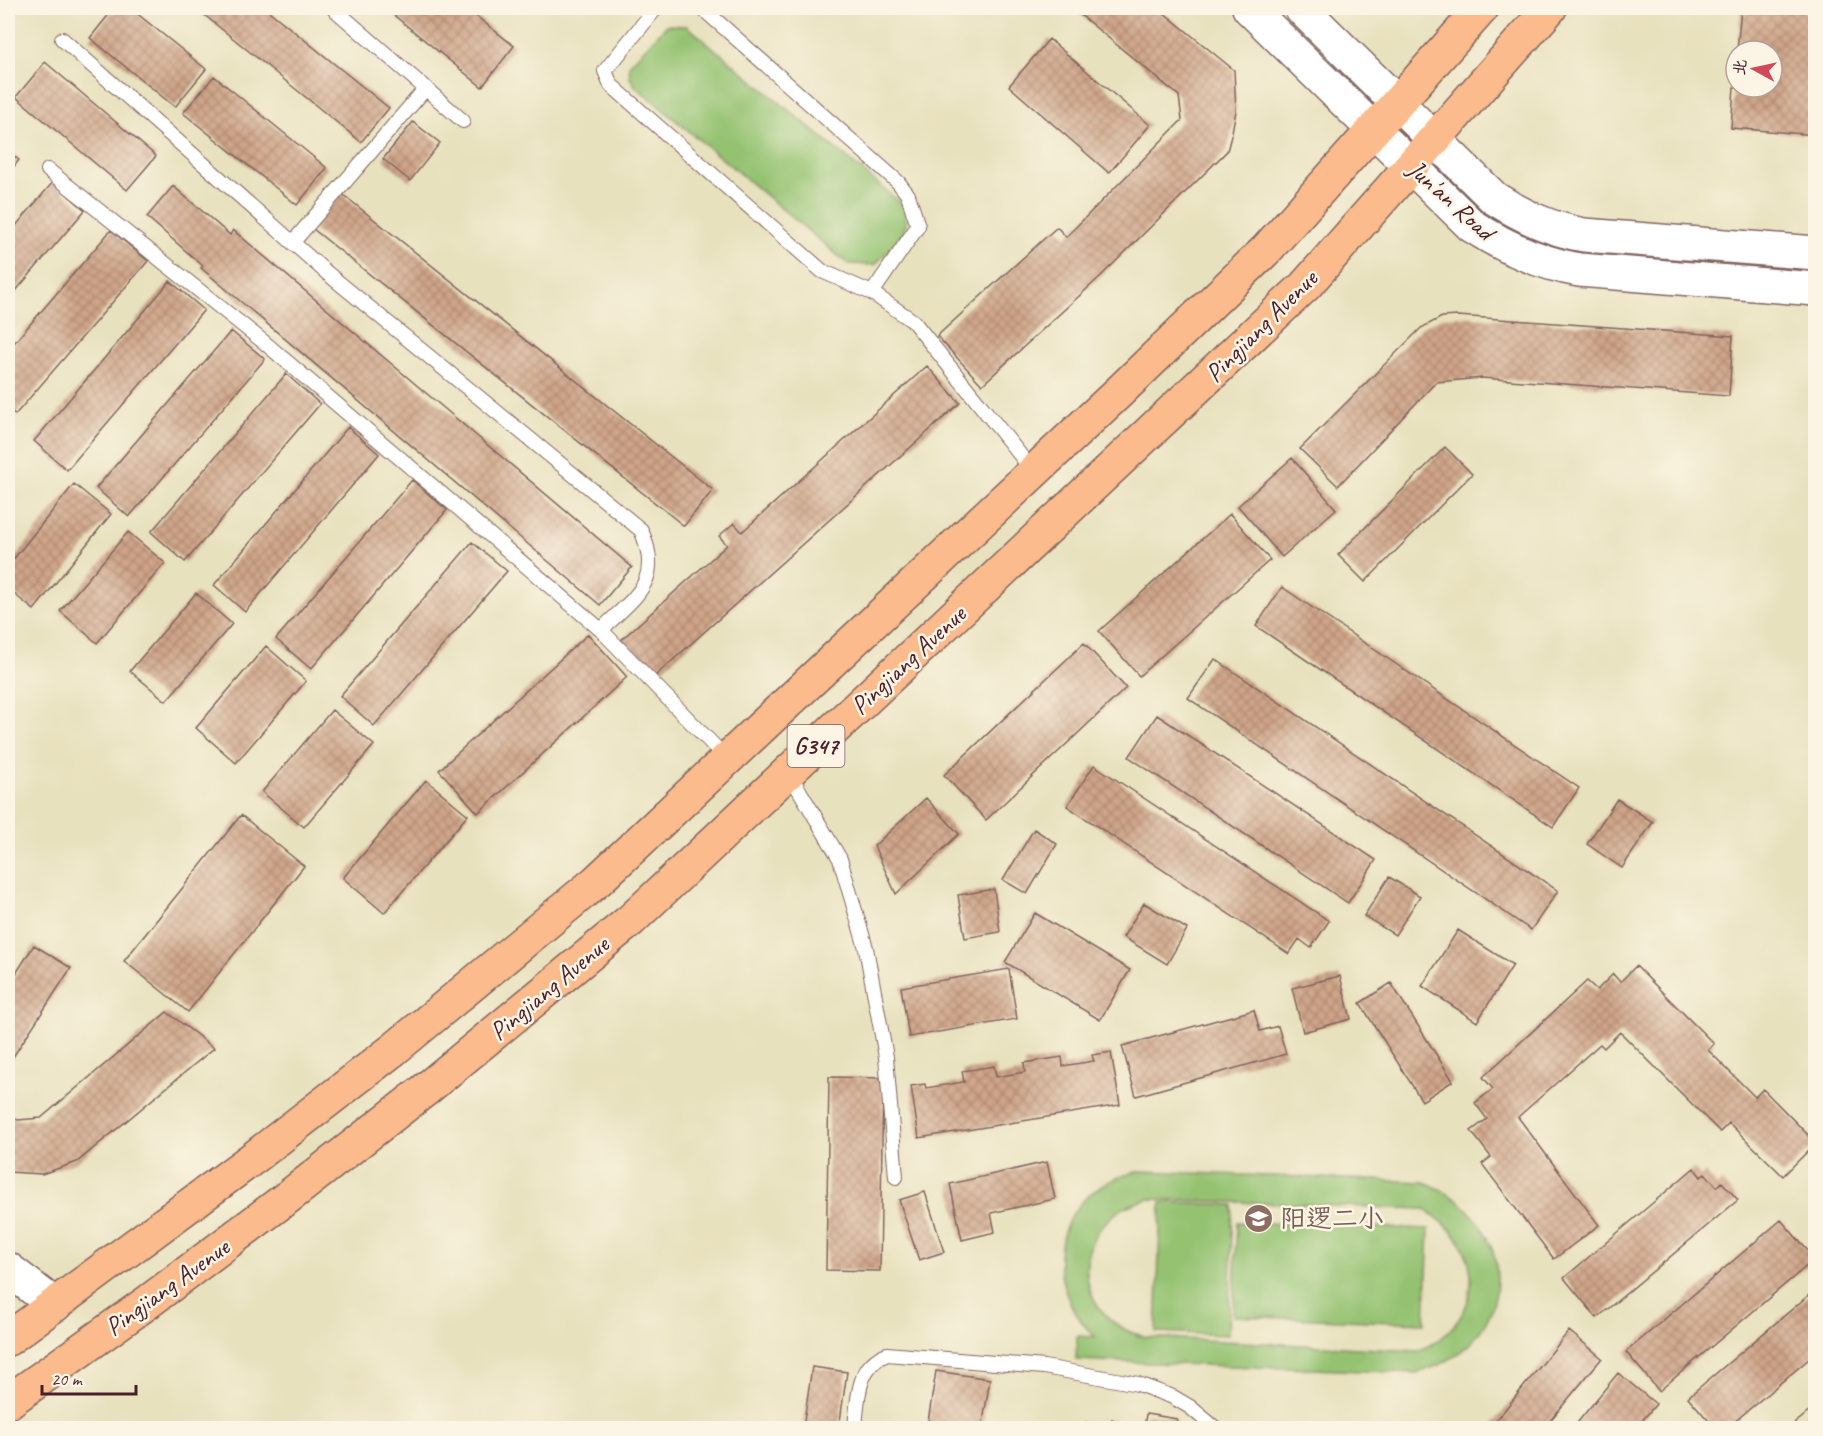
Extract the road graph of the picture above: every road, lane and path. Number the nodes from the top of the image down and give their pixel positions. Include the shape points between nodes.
1 (333, 8) edge
2 (657, 8) edge
3 (702, 8) edge
4 (1249, 8) edge
5 (1301, 8) edge
6 (1482, 8) edge
7 (1550, 8) edge
8 (62, 39) dead end
9 (426, 88) junction
10 (1399, 103) junction
11 (463, 121) dead end
12 (1375, 129) junction
13 (1435, 140) junction
14 (1412, 166) junction
15 (48, 170) dead end
16 (292, 242) junction
17 (1815, 253) edge
18 (1815, 289) edge
19 (872, 293) junction
20 (1034, 471) junction
21 (601, 630) junction
22 (728, 759) junction
23 (789, 772) junction
24 (896, 1177) dead end
25 (8, 1269) edge
26 (55, 1305) junction
27 (8, 1339) edge
28 (8, 1402) edge
29 (855, 1428) edge
30 (1215, 1428) edge

1 - 9 lane
2 - 19 lane via 605,71 611,84 822,271
3 - 19 lane via 908,195 918,226
4 - 12 street, Jun'an Road
5 - 10 street, Jun'an Road
6 - 10 highway, Pingjiang Avenue / G347
7 - 13 highway, Pingjiang Avenue / G347
8 - 16 lane
9 - 11 lane
9 - 16 lane
10 - 12 highway, Pingjiang Avenue / G347
10 - 13 street, Jun'an Road
12 - 14 street, Jun'an Road
12 - 20 highway, Pingjiang Avenue / G347 via 1267,249
13 - 14 highway, Pingjiang Avenue / G347
13 - 17 street, Jun'an Road via 1494,198 1522,216 1563,231
14 - 18 street, Jun'an Road via 1472,226 1506,248 1553,266
14 - 23 highway, Pingjiang Avenue / G347 via 1305,286
15 - 21 lane via 265,343
16 - 21 lane via 641,530 649,556 645,586
19 - 20 lane via 912,321
20 - 22 highway, Pingjiang Avenue / G347
21 - 22 lane
22 - 26 highway, Pingjiang Avenue / G347 via 597,881 393,1050
23 - 24 lane via 840,859 866,948 886,1058
23 - 28 highway, Pingjiang Avenue / G347 via 631,920 425,1090 148,1302
25 - 26 street
26 - 27 highway, Pingjiang Avenue / G347
29 - 30 lane via 865,1371 886,1354 1044,1367 1138,1384 1173,1396

